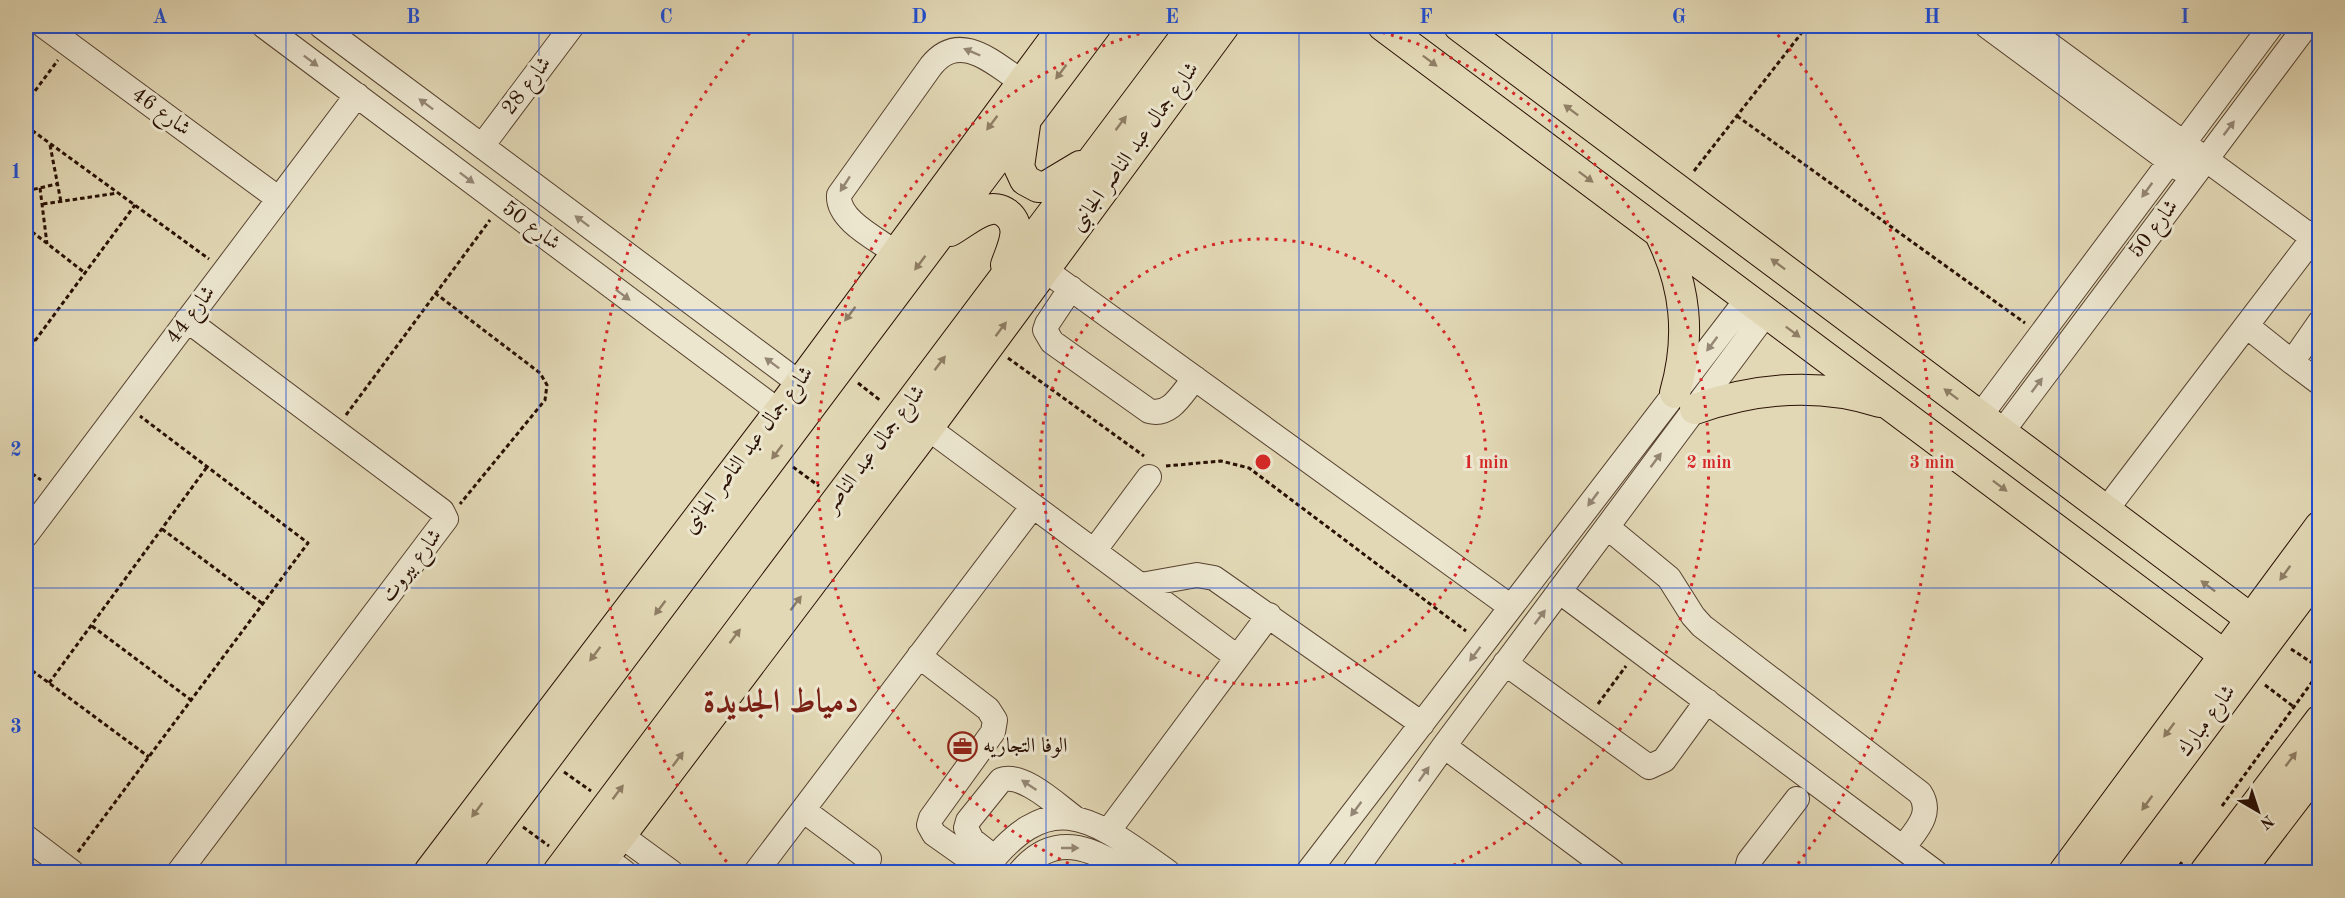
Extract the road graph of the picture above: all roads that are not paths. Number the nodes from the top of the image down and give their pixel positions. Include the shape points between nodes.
1 (44, 26) edge
2 (264, 26) edge
3 (321, 26) edge
4 (572, 26) edge
5 (1064, 26) edge
6 (1096, 26) edge
7 (1193, 26) edge
8 (1224, 26) edge
9 (1383, 26) edge
10 (1459, 26) edge
11 (1987, 26) edge
12 (2024, 26) edge
13 (2271, 26) edge
14 (2306, 26) edge
15 (1022, 82) junction
16 (357, 95) junction
17 (1026, 119) junction
18 (482, 146) junction
19 (2175, 152) junction
20 (1098, 153) junction
21 (2199, 169) junction
22 (279, 199) junction
23 (1658, 231) junction
24 (2316, 233) edge
25 (938, 238) junction
26 (896, 253) junction
27 (1045, 270) junction
28 (999, 285) junction
29 (1071, 288) junction
30 (1757, 305) junction
31 (188, 320) junction
32 (2319, 322) edge
33 (2248, 327) junction
34 (2292, 362) junction
35 (1195, 378) junction
36 (2319, 383) edge
37 (809, 390) junction
38 (1685, 401) junction
39 (1893, 407) junction
40 (788, 419) junction
41 (1991, 424) junction
42 (928, 428) junction
43 (879, 468) junction
44 (1153, 468) road end
45 (1034, 506) junction
46 (2106, 510) junction
47 (1607, 526) junction
48 (2319, 526) edge
49 (26, 535) edge
50 (1094, 551) junction
51 (2319, 571) edge
52 (1141, 585) junction
53 (1559, 591) junction
54 (1511, 607) junction
55 (1269, 615) junction
56 (2253, 620) junction
57 (2201, 637) junction
58 (919, 656) junction
59 (1238, 657) junction
60 (2235, 662) junction
61 (1505, 663) junction
62 (1707, 701) junction
63 (2312, 719) edge
64 (1422, 724) junction
65 (1444, 746) junction
66 (2319, 766) edge
67 (1797, 799) dead end
68 (803, 810) junction
69 (1076, 819) junction
70 (1109, 830) junction
71 (26, 837) edge
72 (595, 848) edge
73 (1903, 848) junction
74 (869, 859) dead end
75 (2196, 864) edge
76 (988, 867) edge
77 (69, 870) edge
78 (1747, 872) edge
79 (179, 873) edge
80 (429, 873) edge
81 (461, 873) edge
82 (671, 873) edge
83 (756, 873) edge
84 (1020, 873) edge
85 (1127, 873) edge
86 (1168, 873) edge
87 (1308, 873) edge
88 (1353, 873) edge
89 (1613, 873) edge
90 (1935, 873) edge
91 (2064, 873) edge
92 (2096, 873) edge
93 (2239, 873) edge

1 - 22 street, شارع 46
2 -> 16 street, شارع 50
18 -> 3 street, شارع 50
4 - 18 street, شارع 28
5 - 15 main road, شارع جمال عبد الناصر الجانبى
6 -> 17 main road
20 -> 7 main road, شارع جمال عبد الناصر
8 - 27 main road, شارع جمال عبد الناصر الجانبى
9 -> 23 main road
41 -> 10 main road
11 - 19 street
12 - 19 street
13 - 19 street, شارع 50
21 -> 14 street, شارع 50
15 -> 26 main road, شارع جمال عبد الناصر الجانبى
15 -> 26 street via 971,49 952,50 936,59 839,195 839,206 846,216
16 - 22 street, شارع 44
16 -> 40 street, شارع 50
17 - 20 main road via 1019,167 1031,184 1052,185
17 - 25 main road
37 -> 18 street, شارع 50
19 - 21 street
19 -> 41 street, شارع 50 via 2041,334
20 - 28 main road, شارع جمال عبد الناصر
21 - 24 street
41 -> 21 street, شارع 50
22 - 31 street, شارع 44
23 - 30 main road
23 - 38 main road via 1676,269 1684,310
24 - 33 street
25 - 28 main road via 986,210 1008,214 1016,235
25 -> 37 main road via 840,369
26 -> 37 main road, شارع جمال عبد الناصر الجانبى
27 - 29 street
42 -> 27 main road, شارع جمال عبد الناصر الجانبى
43 -> 28 main road, شارع جمال عبد الناصر via 900,416
29 - 35 street
29 - 35 street via 1047,324 1052,342 1156,413 1171,408
30 - 38 street
30 -> 39 main road
31 - 49 street, شارع 44
31 - 79 street, شارع بيروت via 446,516 444,524
32 - 34 street
33 - 34 street
33 - 46 street
34 - 36 street
35 - 54 street
37 - 40 main road, شارع جمال عبد الناصر الجانبى
38 - 39 main road via 1794,389 1845,393
47 -> 38 street
38 -> 54 street
39 -> 57 main road
40 -> 80 main road, شارع جمال عبد الناصر الجانبى
40 -> 81 main road via 776,454
41 - 46 main road
42 - 43 main road, شارع جمال عبد الناصر الجانبى
42 - 45 street
72 -> 43 main road, شارع جمال عبد الناصر الجانبى
72 -> 43 main road, شارع جمال عبد الناصر via 837,500
44 - 50 street
45 - 50 street
45 - 58 street
56 -> 46 main road
47 - 53 street
47 - 73 street via 1669,578 1702,626 1920,793 1926,805 1924,819
48 -> 56 main road
50 - 52 street
51 - 56 main road
52 - 55 street via 1205,575 1223,582
52 - 59 street
61 -> 53 street
53 - 62 street
54 -> 64 street
55 - 59 street
55 - 64 street
56 - 57 main road via 2237,626 2231,636 2221,641
56 - 60 main road
57 - 60 main road
58 - 68 street
58 - 76 street via 988,710 995,720 993,732 928,825 934,834
59 - 70 street
60 -> 91 main road
60 -> 92 main road, شارع مبارك
61 - 62 street via 1643,765 1654,766 1664,760
61 - 65 street
62 - 73 street
75 -> 63 main road
64 -> 87 street
88 -> 65 street
65 - 89 street
66 - 93 main road
67 - 78 street via 1749,861
68 - 74 street
68 - 83 street
69 - 70 street
69 - 76 street via 1053,819 1030,826 1010,839
69 -> 76 street via 1021,780 1001,780 966,828
70 - 86 street
71 - 77 street
72 - 82 street
73 - 90 street
84 -> 85 street via 1041,854 1071,847 1092,850

